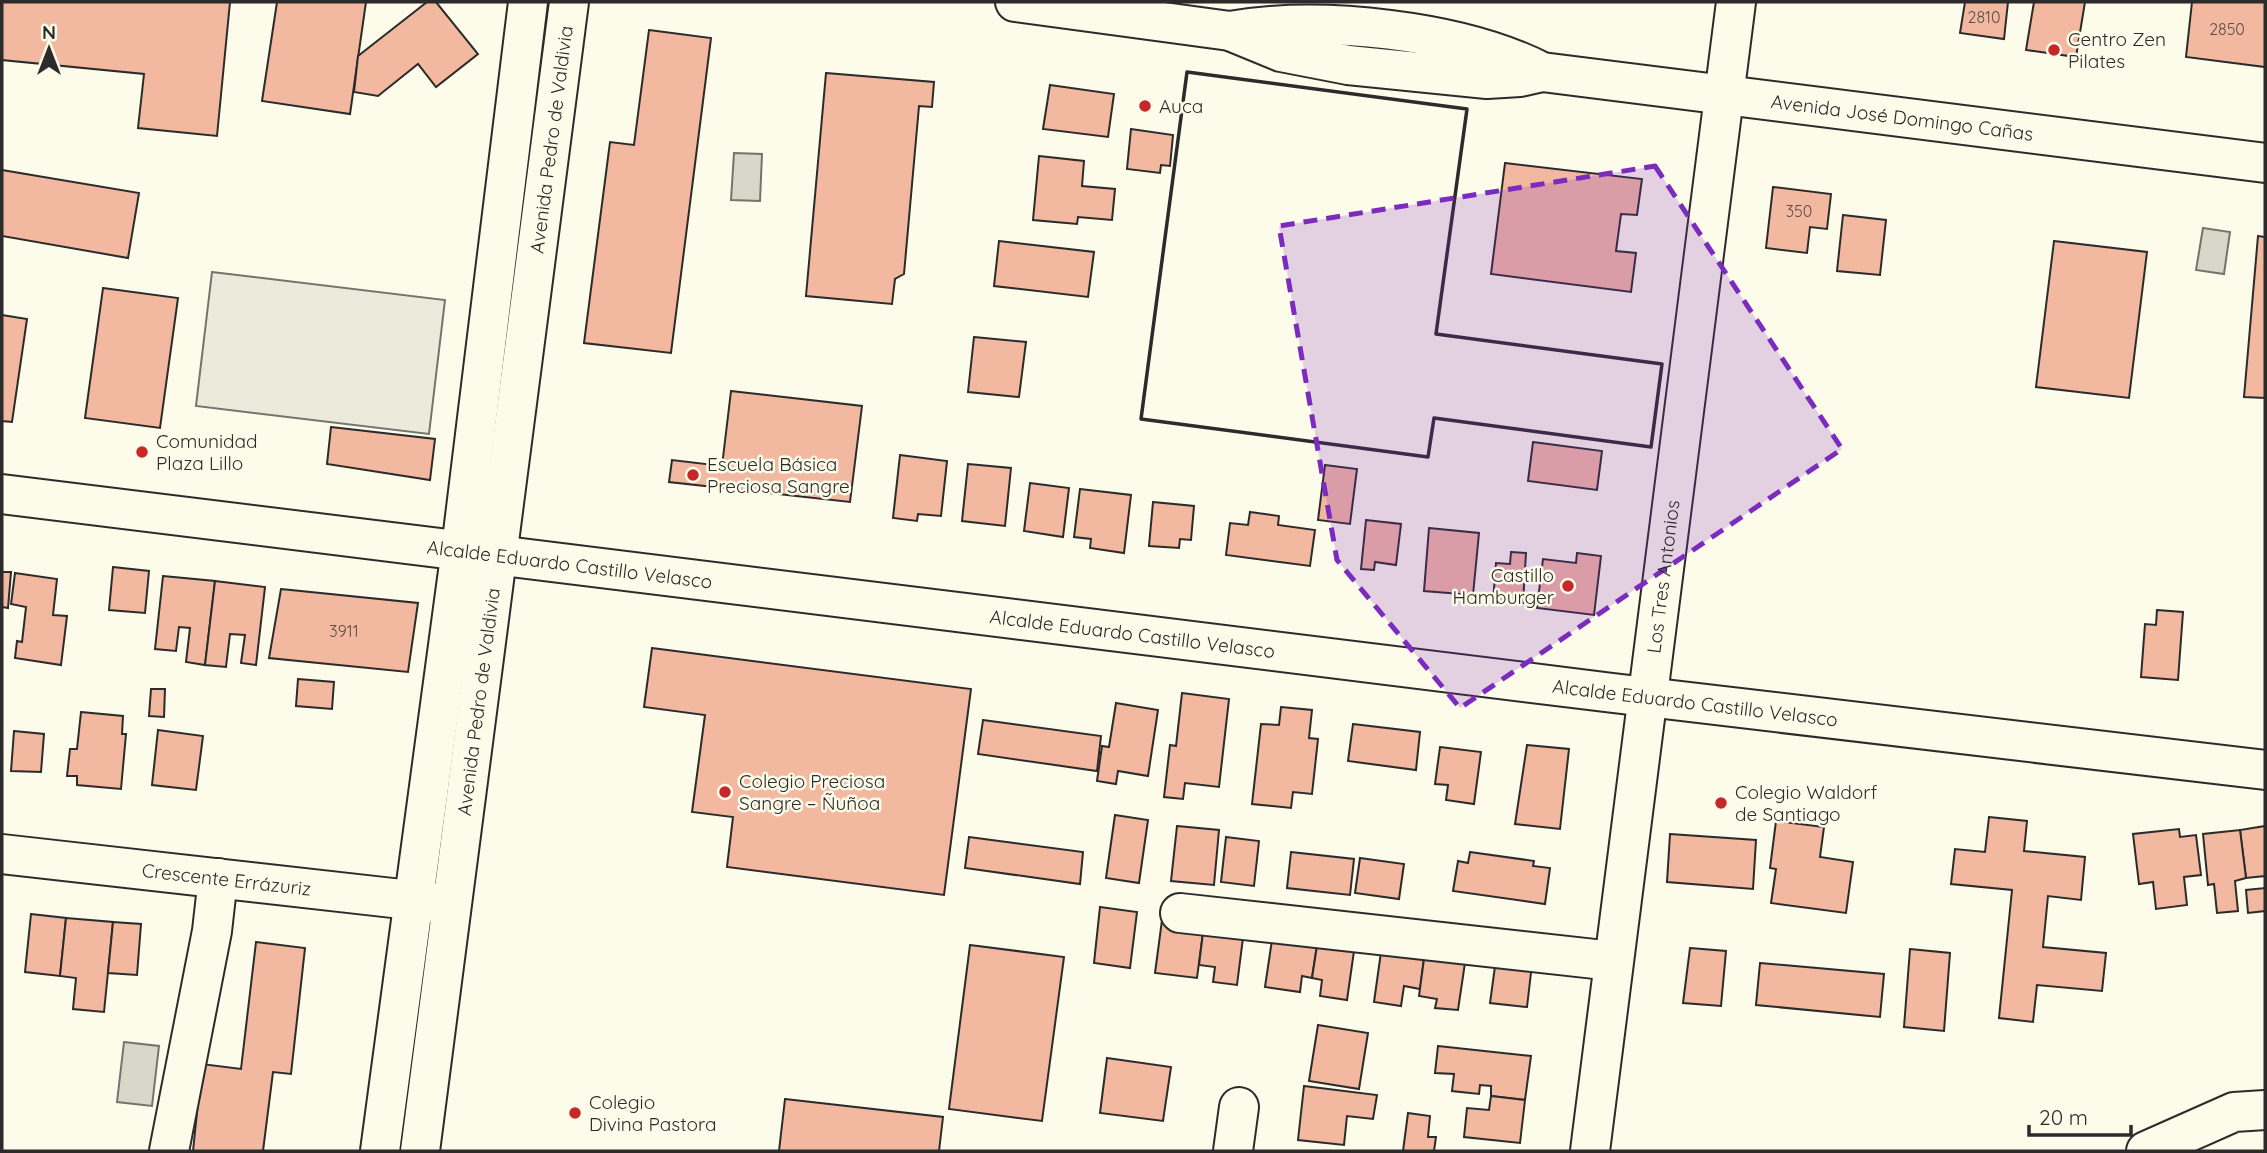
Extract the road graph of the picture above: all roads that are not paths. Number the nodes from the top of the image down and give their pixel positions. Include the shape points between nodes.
1 (528, 2) edge
2 (569, 2) edge
3 (1015, 2) edge
4 (1735, 2) edge
5 (1724, 95) junction
6 (2265, 163) edge
7 (2, 494) edge
8 (479, 551) junction
9 (1646, 697) junction
10 (2265, 770) edge
11 (2, 854) edge
12 (218, 878) junction
13 (413, 900) junction
14 (451, 904) junction
15 (1180, 913) dead end
16 (1613, 961) junction
17 (1239, 1107) dead end
18 (2265, 1110) edge
19 (169, 1151) edge
20 (380, 1151) edge
21 (420, 1151) edge
22 (1233, 1151) edge
23 (1590, 1151) edge
24 (2146, 1151) edge

1 - 8 main road, Avenida Pedro de Valdivia
2 - 8 main road, Avenida Pedro de Valdivia
3 - 5 main road, Avenida José Domingo Cañas via 1230,31 1281,52 1348,65 1487,79 1542,72
4 - 5 main road, Los Tres Antonios
5 - 6 main road, Avenida José Domingo Cañas
5 - 9 main road, Los Tres Antonios
7 - 8 main road, Alcalde Eduardo Castillo Velasco
8 - 9 main road, Alcalde Eduardo Castillo Velasco
8 - 13 main road, Avenida Pedro de Valdivia
8 - 14 main road, Avenida Pedro de Valdivia
9 - 10 main road, Alcalde Eduardo Castillo Velasco
9 - 16 main road, Los Tres Antonios
11 - 12 main road, Crescente Errázuriz
12 - 13 main road, Crescente Errázuriz
12 - 19 main road
13 - 14 main road, Crescente Errázuriz
13 - 20 main road, Avenida Pedro de Valdivia
14 - 21 main road, Avenida Pedro de Valdivia
15 - 16 main road
16 - 23 main road, Los Tres Antonios
17 - 22 main road
18 - 24 main road via 2234,1112

